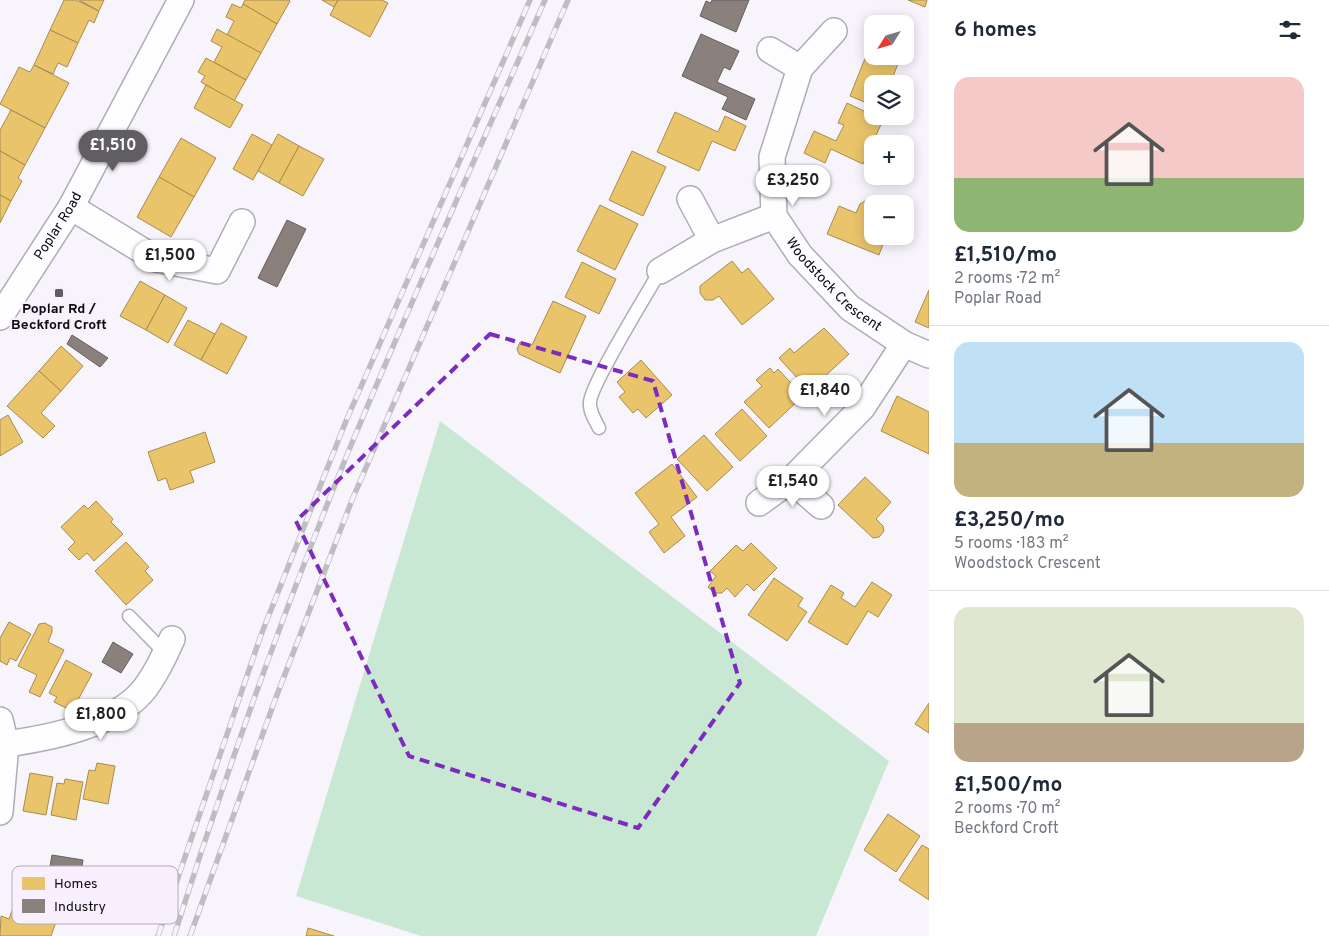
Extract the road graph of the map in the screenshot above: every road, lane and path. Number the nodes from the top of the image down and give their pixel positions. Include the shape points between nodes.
1 (181, 0) edge
2 (834, 31) dead end
3 (770, 50) dead end
4 (800, 68) junction
5 (690, 199) dead end
6 (71, 207) junction
7 (774, 216) junction
8 (242, 222) dead end
9 (712, 240) junction
10 (660, 271) joint
11 (0, 317) edge
12 (904, 344) junction
13 (929, 355) edge
14 (598, 428) dead end
15 (790, 480) junction
16 (759, 503) dead end
17 (821, 506) dead end
18 (129, 616) dead end
19 (169, 646) joint
20 (0, 720) edge
21 (6, 744) junction
22 (0, 812) edge

1 - 6 street, Poplar Road
2 - 4 street
3 - 4 street
4 - 7 street via 772,157
5 - 9 street
6 - 8 street via 156,259 217,272
6 - 11 street, Poplar Road
7 - 9 street
7 - 12 street, Woodstock Crescent via 800,255 850,308
9 - 10 street
10 - 14 lane via 601,374 590,402
12 - 13 street, Woodstock Crescent
12 - 15 street via 862,408
15 - 16 street
15 - 17 street
18 - 19 lane
19 - 21 street via 146,688 124,707 77,730
20 - 21 street
21 - 22 street

